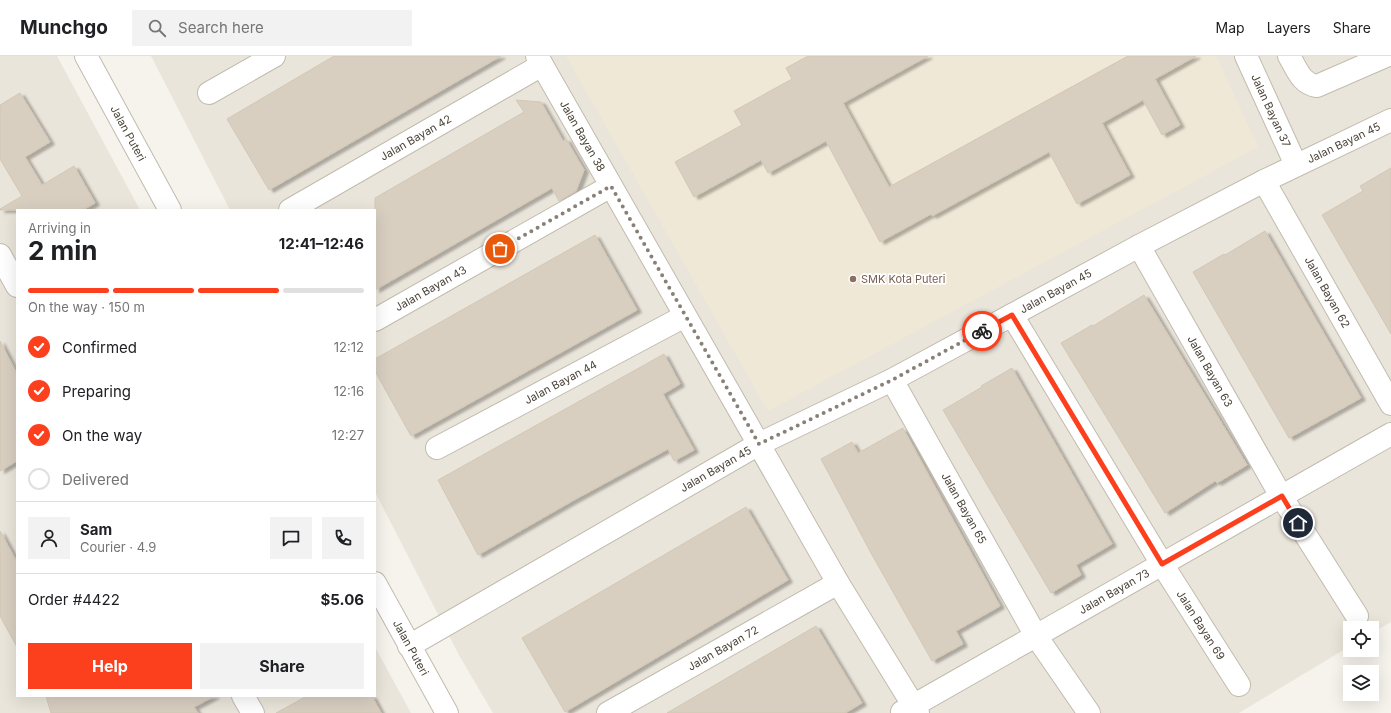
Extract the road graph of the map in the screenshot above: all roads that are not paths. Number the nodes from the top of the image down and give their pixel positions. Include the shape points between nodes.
1 (86, 56) edge
2 (274, 56) edge
3 (1246, 56) edge
4 (1289, 56) edge
5 (1386, 56) edge
6 (539, 61) edge
7 (209, 93) dead end
8 (1391, 120) edge
9 (1296, 165) junction
10 (1264, 181) junction
11 (611, 186) junction
12 (169, 209) edge
13 (292, 209) edge
14 (1139, 246) junction
15 (0, 255) edge
16 (16, 284) edge
17 (1012, 315) junction
18 (685, 316) junction
19 (376, 319) edge
20 (892, 380) junction
21 (1391, 404) edge
22 (1391, 434) edge
23 (759, 444) junction
24 (437, 448) dead end
25 (1282, 496) junction
26 (1162, 564) junction
27 (838, 583) junction
28 (376, 585) edge
29 (1357, 616) dead end
30 (1036, 636) junction
31 (409, 646) junction
32 (1239, 685) dead end
33 (244, 697) edge
34 (911, 711) edge
35 (253, 713) edge
36 (447, 713) edge
37 (608, 713) edge
38 (1089, 713) edge

1 - 12 street, Jalan Puteri
2 - 7 street
3 - 9 street, Jalan Bayan 37
4 - 5 street via 1303,80 1309,85 1317,86
6 - 11 street, Jalan Bayan 38
6 - 13 street, Jalan Bayan 42
8 - 9 street, Jalan Bayan 45
9 - 10 street, Jalan Bayan 45
10 - 14 street, Jalan Bayan 45
10 - 21 street, Jalan Bayan 62
11 - 18 street, Jalan Bayan 38
11 - 19 street, Jalan Bayan 43
14 - 17 street, Jalan Bayan 45
14 - 25 street, Jalan Bayan 63
15 - 16 street
17 - 20 street, Jalan Bayan 45
17 - 26 street, Jalan Bayan 69
18 - 23 street, Jalan Bayan 38
18 - 24 street, Jalan Bayan 44
20 - 23 street, Jalan Bayan 45
20 - 30 street, Jalan Bayan 65
22 - 25 street, Jalan Bayan 73
23 - 27 street, Jalan Bayan 38
23 - 31 street, Jalan Bayan 45
25 - 26 street, Jalan Bayan 73
25 - 29 street, Jalan Bayan 63
26 - 30 street, Jalan Bayan 73
26 - 32 street, Jalan Bayan 69
27 - 34 street, Jalan Bayan 38
27 - 37 street, Jalan Bayan 72
28 - 31 street, Jalan Puteri
30 - 34 street, Jalan Bayan 73
30 - 38 street, Jalan Bayan 65
31 - 36 street, Jalan Puteri
33 - 35 street

